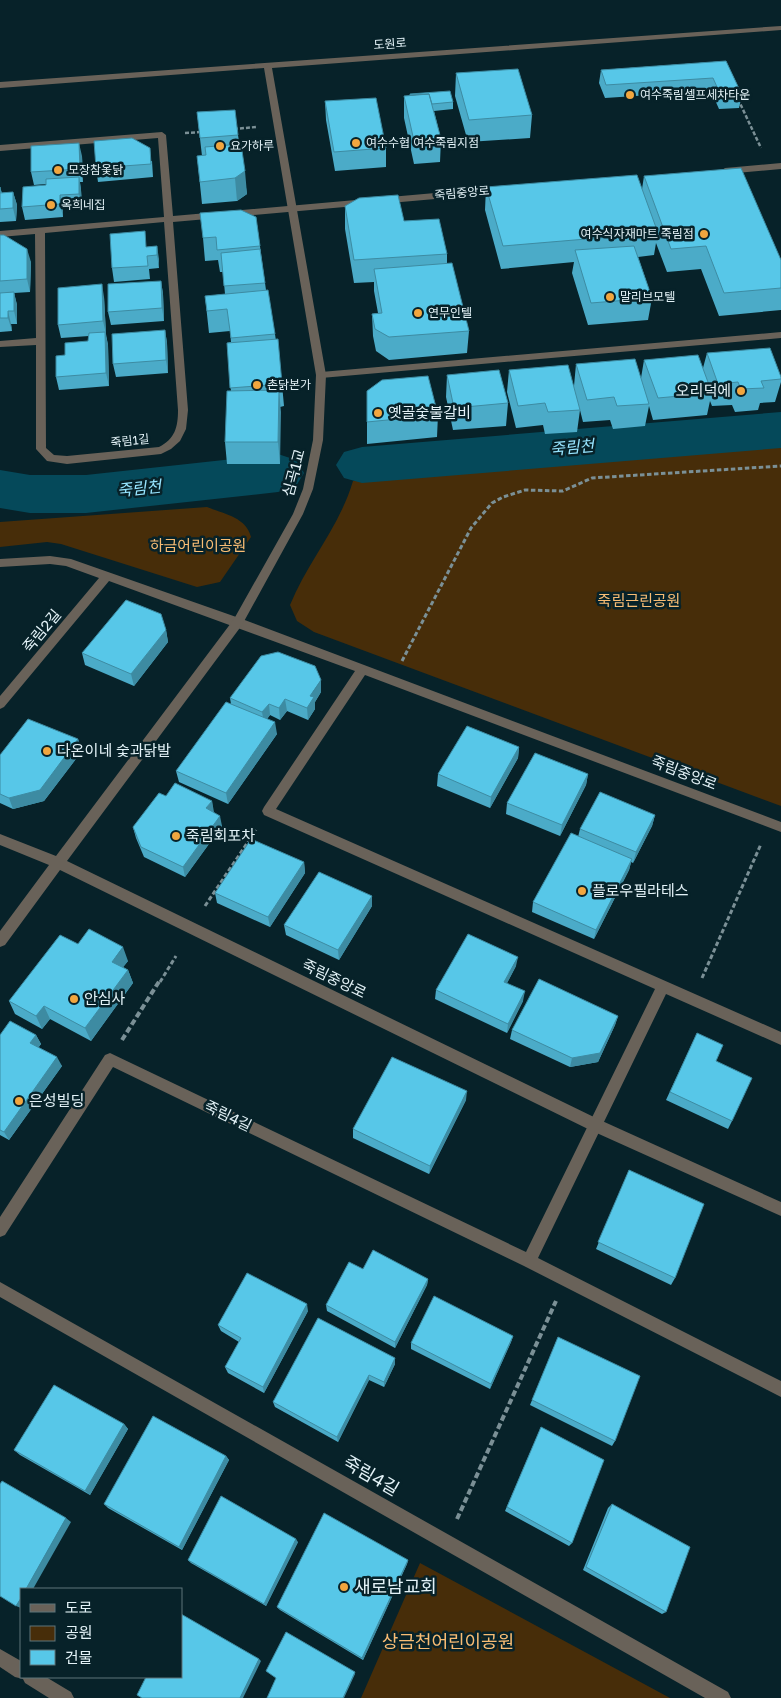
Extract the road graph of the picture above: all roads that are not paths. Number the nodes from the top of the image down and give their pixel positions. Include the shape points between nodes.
1 (781, 28) edge
2 (268, 66) junction
3 (0, 85) edge
4 (0, 148) edge
5 (781, 166) edge
6 (710, 172) edge
7 (511, 189) edge
8 (292, 208) junction
9 (168, 219) junction
10 (40, 230) junction
11 (0, 234) edge
12 (781, 334) edge
13 (40, 341) junction
14 (0, 344) edge
15 (322, 375) junction
16 (0, 563) edge
17 (106, 577) junction
18 (238, 622) junction
19 (362, 669) junction
20 (0, 704) edge
21 (776, 825) edge
22 (0, 839) edge
23 (58, 863) junction
24 (0, 941) edge
25 (663, 987) junction
26 (781, 1039) edge
27 (596, 1125) junction
28 (781, 1208) edge
29 (0, 1230) edge
30 (530, 1261) junction
31 (0, 1289) edge
32 (781, 1389) edge
33 (1, 1661) edge
34 (20, 1670) edge
35 (33, 1678) edge
36 (65, 1698) edge
37 (722, 1698) edge

1 - 2 street, 도원로
2 - 3 street, 도원로
2 - 8 street
4 - 9 street, 죽림1길 via 162,135
5 - 6 street
7 - 8 street, 죽림중앙로
8 - 9 street
8 - 15 street
9 - 10 street
9 - 13 street, 죽림1길 via 183,410 182,432 174,443 162,450 67,460 51,458 43,453 39,445
10 - 11 street
10 - 13 street, 죽림1길
12 - 15 street
13 - 14 street
15 - 18 street, 심곡1교 via 318,440 308,489 298,514
16 - 17 street via 67,562
17 - 18 street
17 - 20 street, 죽림2길
18 - 19 street, 죽림중앙로
18 - 23 street
19 - 21 street, 죽림중앙로
19 - 25 street via 268,811
22 - 23 street, 죽림중앙로
23 - 24 street
23 - 27 street, 죽림중앙로
25 - 26 street
25 - 27 street
27 - 28 street, 죽림중앙로
27 - 30 street
29 - 30 street, 죽림4길 via 110,1059
30 - 32 street, 죽림4길
31 - 37 street, 죽림4길
33 - 34 street
35 - 36 street

